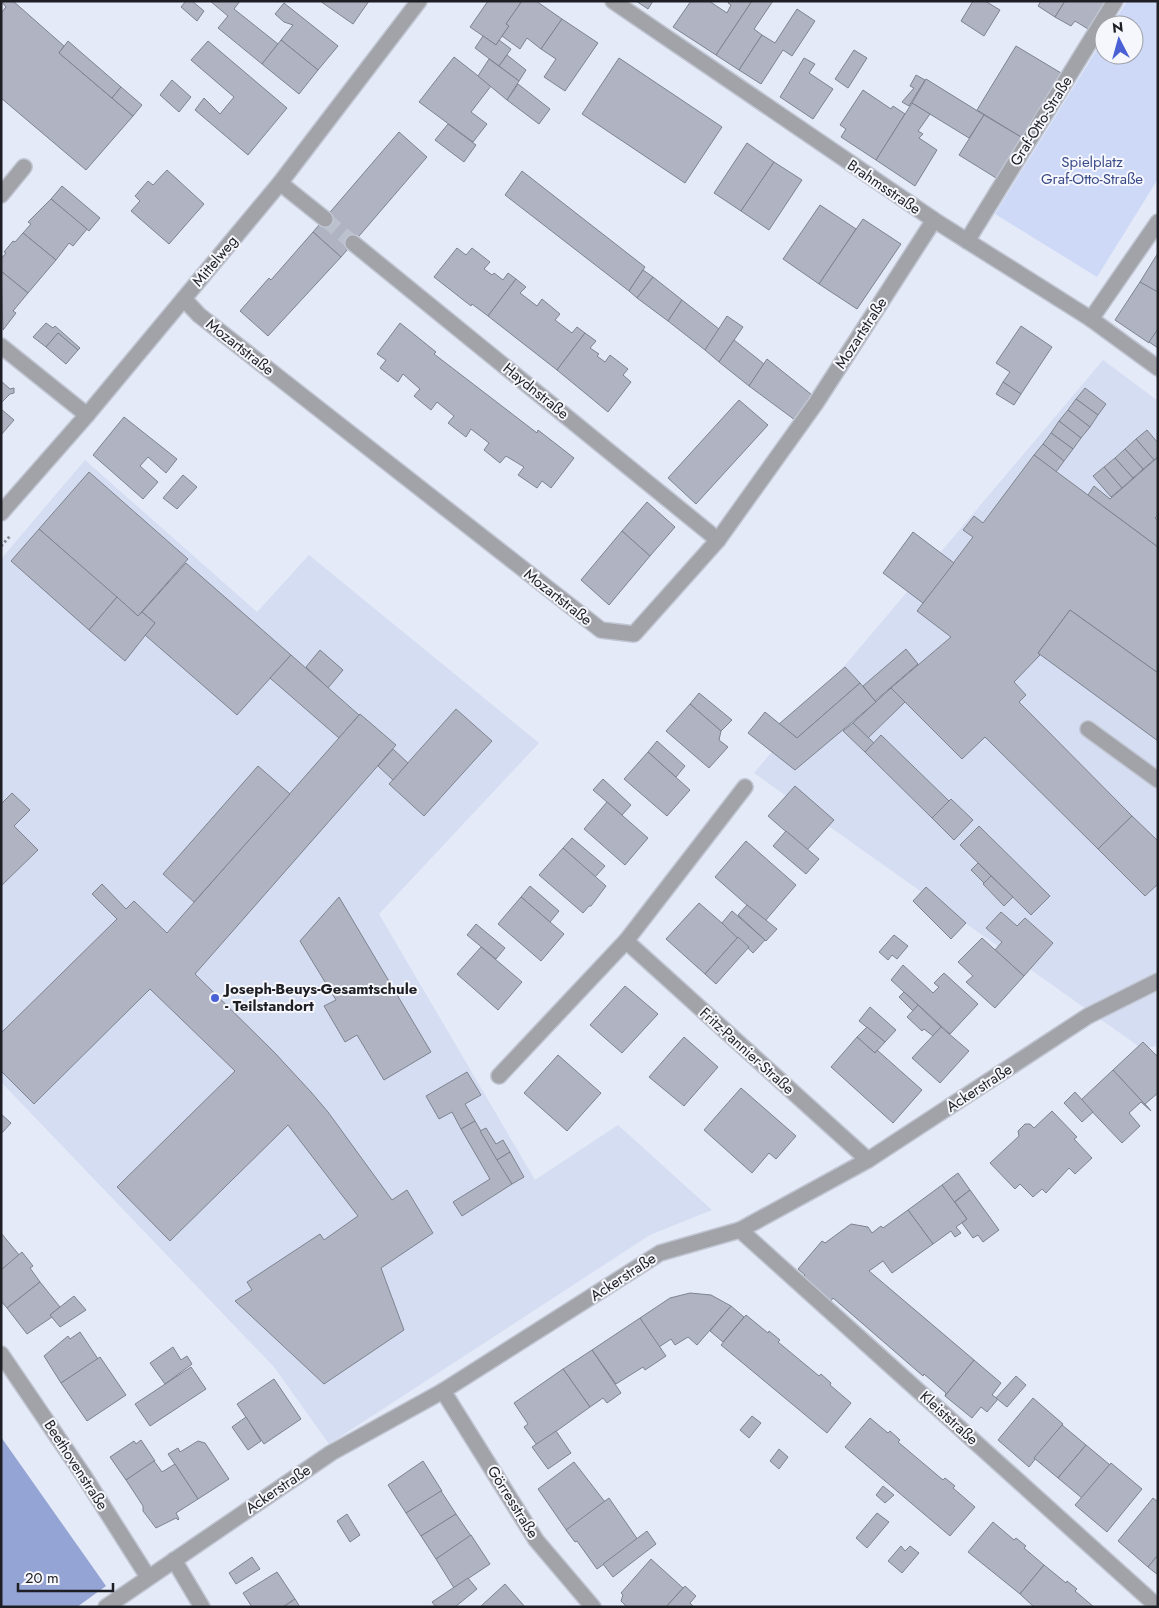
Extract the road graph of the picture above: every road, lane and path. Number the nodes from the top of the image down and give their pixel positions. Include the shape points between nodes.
1 (419, 1) edge
2 (614, 1) edge
3 (1115, 1) edge
4 (24, 167) dead end
5 (280, 183) junction
6 (1, 195) edge
7 (325, 219) tunnel mouth
8 (934, 220) junction
9 (1158, 222) edge
10 (967, 241) junction
11 (354, 243) tunnel mouth
12 (184, 299) junction
13 (1091, 319) junction
14 (1, 346) edge
15 (1158, 368) edge
16 (87, 415) junction
17 (1, 513) edge
18 (718, 540) junction
19 (1088, 730) dead end
20 (1158, 780) edge
21 (745, 787) dead end
22 (626, 941) junction
23 (1158, 981) edge
24 (499, 1076) dead end
25 (868, 1160) junction
26 (740, 1230) junction
27 (1, 1354) edge
28 (443, 1391) junction
29 (174, 1560) junction
30 (148, 1577) junction
31 (1158, 1606) edge
32 (106, 1607) edge
33 (202, 1607) edge
34 (593, 1607) edge

1 - 5 street, Mittelweg
2 - 8 street, Brahmsstraße
3 - 10 street, Graf-Otto-Straße
4 - 6 street
5 - 7 street
5 - 12 street, Mittelweg
8 - 10 street, Brahmsstraße
8 - 18 street, Mozartstraße via 816,403
9 - 13 street
10 - 13 street, Brahmsstraße
11 - 18 street, Haydnstraße
12 - 16 street, Mittelweg
12 - 18 street, Mozartstraße via 206,321 601,630 634,634
13 - 15 street, Brahmsstraße
14 - 16 street
16 - 17 street, Mittelweg
19 - 20 street
21 - 22 street
22 - 24 street
22 - 25 street, Fritz-Pannier-Straße
23 - 25 street, Ackerstraße via 1088,1016
25 - 26 street, Ackerstraße
26 - 28 street, Ackerstraße via 660,1253
26 - 31 street, Kleiststraße
27 - 30 street, Beethovenstraße
28 - 29 street, Ackerstraße via 331,1453
28 - 34 street, Görresstraße via 536,1540
29 - 30 street, Ackerstraße
29 - 33 street
30 - 32 street, Ackerstraße

